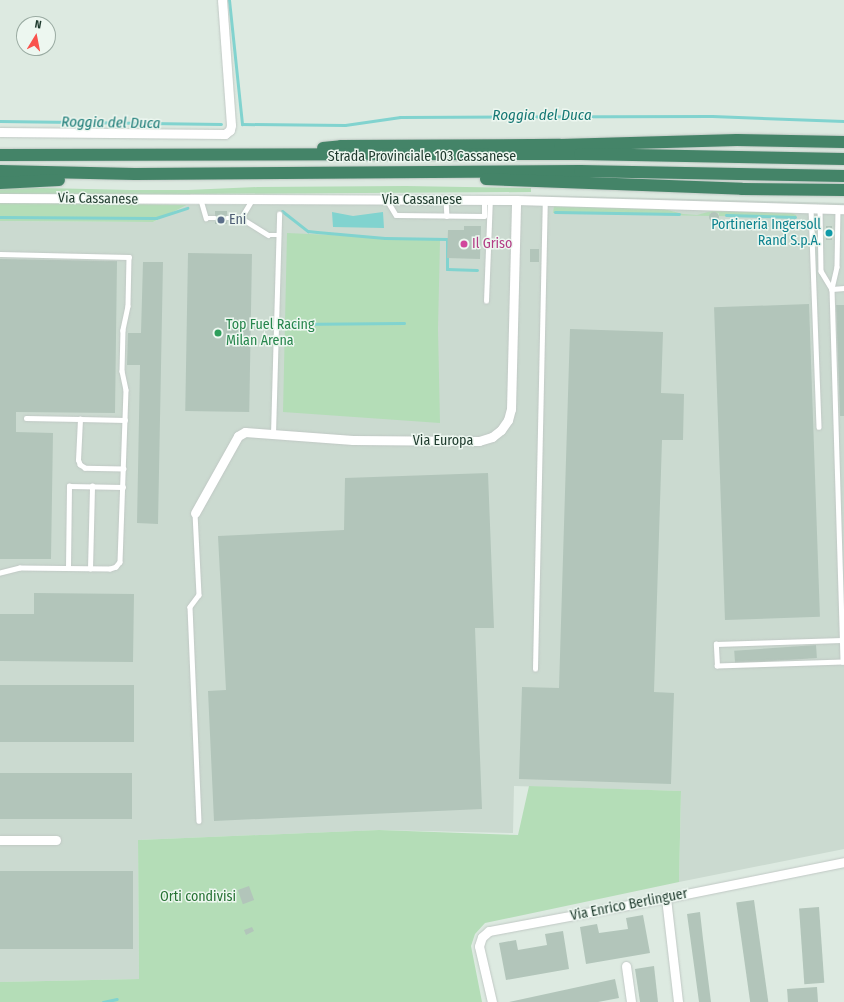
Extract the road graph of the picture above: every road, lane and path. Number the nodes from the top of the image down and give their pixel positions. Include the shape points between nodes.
1 (222, 0) edge
2 (0, 132) edge
3 (844, 142) edge
4 (0, 154) edge
5 (252, 155) junction
6 (844, 159) edge
7 (0, 171) edge
8 (355, 172) junction
9 (135, 174) junction
10 (844, 176) edge
11 (0, 183) edge
12 (844, 190) edge
13 (0, 198) edge
14 (201, 200) junction
15 (252, 200) junction
16 (387, 200) junction
17 (446, 200) junction
18 (487, 200) junction
19 (516, 200) junction
20 (545, 200) junction
21 (816, 208) junction
22 (841, 209) edge
23 (279, 214) dead end
24 (447, 216) junction
25 (215, 218) dead end
26 (226, 218) dead end
27 (241, 218) junction
28 (278, 234) junction
29 (0, 254) edge
30 (844, 288) edge
31 (832, 289) junction
32 (486, 300) dead end
33 (26, 418) dead end
34 (80, 419) junction
35 (125, 420) junction
36 (819, 428) dead end
37 (273, 434) junction
38 (124, 469) junction
39 (92, 486) junction
40 (123, 487) junction
41 (195, 513) joint
42 (842, 544) edge
43 (68, 568) junction
44 (90, 569) junction
45 (0, 573) edge
46 (842, 640) junction
47 (535, 669) dead end
48 (199, 821) dead end
49 (0, 840) edge
50 (56, 840) dead end
51 (844, 862) edge
52 (666, 898) junction
53 (626, 966) dead end
54 (492, 1002) edge
55 (631, 1002) edge
56 (678, 1002) edge

1 - 2 street via 231,125 225,134
3 - 5 highway via 737,140 560,145 341,146
4 - 5 highway, Strada Provinciale 103 Cassanese
5 - 6 highway, Strada Provinciale 103 Cassanese via 580,154
7 - 9 highway, Strada Provinciale 103 Cassanese
8 - 9 highway, Strada Provinciale 103 Cassanese
8 - 10 highway, Strada Provinciale 103 Cassanese via 580,171
8 - 12 highway via 574,183
9 - 11 highway
13 - 14 street, Via Cassanese
14 - 15 street, Via Cassanese
14 - 25 lane via 206,218
15 - 16 street, Via Cassanese
15 - 27 lane
16 - 17 street, Via Cassanese
16 - 24 lane via 396,214
17 - 18 street, Via Cassanese
17 - 24 lane
18 - 19 street, Via Cassanese
18 - 24 lane via 484,216
18 - 32 lane
19 - 20 street, Via Cassanese
19 - 37 street, Via Europa via 511,409 508,420 501,430 492,437 479,441 353,440
20 - 21 street, Via Cassanese
20 - 47 lane
21 - 22 street, Via Cassanese
21 - 31 lane via 822,271
21 - 36 lane
22 - 31 lane via 838,267
23 - 28 lane
26 - 27 lane
27 - 28 lane via 268,235
28 - 37 lane
29 - 35 lane via 129,257 128,306 122,330
30 - 31 lane
31 - 42 lane
33 - 34 lane
34 - 35 lane
34 - 38 lane via 80,465 85,468
35 - 38 lane
37 - 41 street, Via Europa via 246,432 238,436
38 - 40 lane
39 - 40 lane
39 - 43 lane via 69,486
39 - 44 lane
40 - 44 lane via 120,562 113,568
41 - 48 lane via 199,595 190,607
42 - 46 lane
43 - 44 lane
43 - 45 lane via 20,568
46 - 46 lane via 716,644 717,666 843,662
49 - 50 street
51 - 52 street, Via Enrico Berlinguer
52 - 54 street, Via Enrico Berlinguer via 488,932 481,939 480,946
52 - 56 street
53 - 55 street

